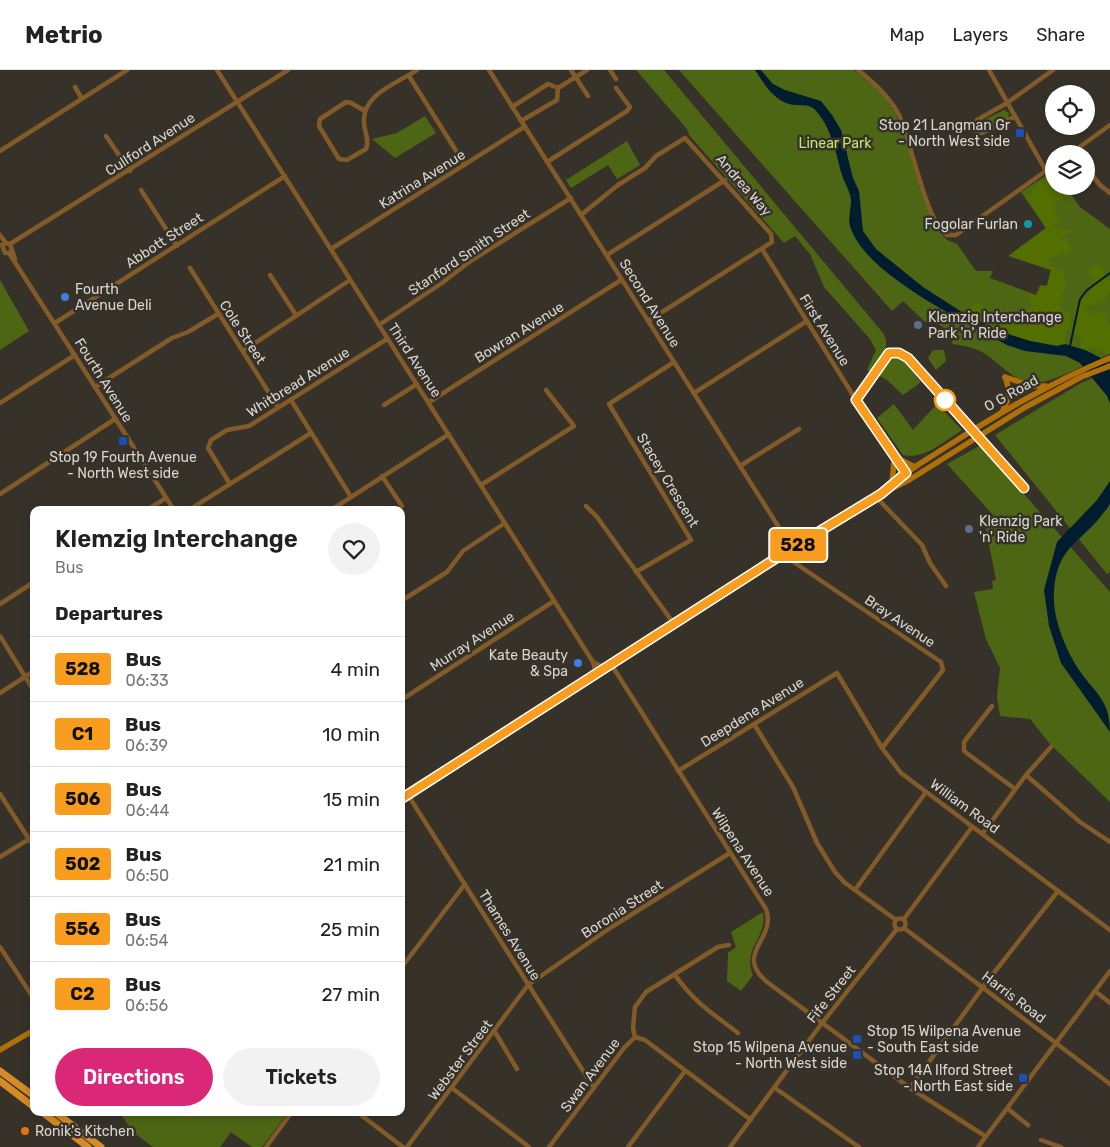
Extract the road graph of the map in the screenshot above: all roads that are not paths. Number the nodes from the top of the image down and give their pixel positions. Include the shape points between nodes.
1 (127, 70) edge
2 (217, 70) edge
3 (288, 70) edge
4 (417, 70) edge
5 (489, 70) edge
6 (570, 70) edge
7 (587, 70) edge
8 (610, 70) edge
9 (858, 70) edge
10 (989, 70) edge
11 (1053, 70) edge
12 (409, 76) junction
13 (575, 77) junction
14 (616, 79) dead end
15 (74, 88) dead end
16 (558, 88) junction
17 (616, 88) dead end
18 (588, 96) dead end
19 (82, 99) junction
20 (237, 102) junction
21 (1007, 103) junction
22 (512, 106) junction
23 (365, 111) junction
24 (1014, 117) junction
25 (521, 120) junction
26 (1110, 125) edge
27 (524, 127) junction
28 (106, 136) dead end
29 (1085, 145) edge
30 (0, 151) edge
31 (547, 162) junction
32 (465, 165) junction
33 (1045, 169) edge
34 (130, 171) junction
35 (1045, 172) edge
36 (285, 176) junction
37 (1095, 179) edge
38 (725, 180) junction
39 (141, 190) dead end
40 (1110, 193) edge
41 (571, 198) junction
42 (581, 215) junction
43 (0, 237) edge
44 (177, 246) junction
45 (9, 247) junction
46 (331, 249) junction
47 (762, 249) junction
48 (607, 255) junction
49 (190, 268) dead end
50 (270, 275) dead end
51 (350, 280) junction
52 (621, 280) junction
53 (218, 314) junction
54 (296, 315) junction
55 (648, 321) junction
56 (807, 321) junction
57 (55, 323) junction
58 (379, 325) junction
59 (387, 339) junction
60 (242, 351) junction
61 (75, 355) junction
62 (1110, 358) edge
63 (674, 362) junction
64 (1110, 366) edge
65 (417, 384) junction
66 (1048, 386) junction
67 (95, 387) junction
68 (546, 390) dead end
69 (694, 393) junction
70 (1024, 399) junction
71 (291, 400) junction
72 (429, 402) junction
73 (0, 403) edge
74 (384, 405) dead end
75 (1029, 405) junction
76 (278, 408) junction
77 (1002, 411) junction
78 (115, 419) junction
79 (800, 429) dead end
80 (311, 433) junction
81 (449, 434) junction
82 (896, 460) junction
83 (740, 466) junction
84 (915, 467) junction
85 (905, 474) junction
86 (382, 476) junction
87 (909, 480) junction
88 (892, 482) junction
89 (230, 484) junction
90 (482, 485) junction
91 (0, 494) edge
92 (878, 496) junction
93 (351, 497) junction
94 (166, 498) junction
95 (153, 506) edge
96 (171, 506) edge
97 (195, 506) edge
98 (336, 506) edge
99 (402, 506) dead end
100 (586, 506) dead end
101 (504, 522) junction
102 (792, 548) junction
103 (786, 552) junction
104 (636, 572) junction
105 (30, 585) edge
106 (946, 586) dead end
107 (405, 598) edge
108 (554, 601) junction
109 (0, 604) edge
110 (674, 624) junction
111 (0, 636) edge
112 (593, 662) junction
113 (611, 664) junction
114 (605, 668) junction
115 (596, 673) junction
116 (837, 673) joint
117 (30, 674) edge
118 (25, 677) junction
119 (30, 685) edge
120 (0, 693) edge
121 (405, 697) edge
122 (992, 706) dead end
123 (754, 724) junction
124 (1051, 746) dead end
125 (882, 748) junction
126 (678, 771) junction
127 (1026, 775) junction
128 (1015, 789) junction
129 (926, 792) junction
130 (0, 794) edge
131 (408, 795) junction
132 (405, 797) edge
133 (972, 828) junction
134 (983, 833) junction
135 (29, 839) joint
136 (1110, 842) edge
137 (730, 853) junction
138 (0, 857) edge
139 (465, 884) junction
140 (855, 890) junction
141 (1058, 891) junction
142 (904, 919) junction
143 (896, 920) junction
144 (897, 928) junction
145 (904, 928) junction
146 (1110, 930) edge
147 (729, 945) dead end
148 (0, 947) edge
149 (405, 963) edge
150 (1110, 971) edge
151 (675, 974) junction
152 (528, 985) junction
153 (983, 988) junction
154 (30, 992) edge
155 (1095, 992) junction
156 (1110, 1003) edge
157 (822, 1023) junction
158 (30, 1032) edge
159 (495, 1032) junction
160 (738, 1033) dead end
161 (635, 1037) junction
162 (1056, 1043) junction
163 (0, 1050) edge
164 (517, 1069) dead end
165 (0, 1071) edge
166 (686, 1071) junction
167 (0, 1081) edge
168 (1110, 1084) edge
169 (452, 1088) junction
170 (594, 1088) junction
171 (776, 1088) junction
172 (910, 1088) junction
173 (30, 1093) edge
174 (30, 1103) edge
175 (1008, 1109) junction
176 (47, 1116) edge
177 (60, 1116) edge
178 (289, 1116) edge
179 (362, 1116) edge
180 (751, 1120) junction
181 (1028, 1124) dead end
182 (985, 1136) junction
183 (1041, 1140) dead end
184 (88, 1147) edge
185 (101, 1147) edge
186 (266, 1147) edge
187 (403, 1147) edge
188 (408, 1147) edge
189 (529, 1147) edge
190 (549, 1147) edge
191 (628, 1147) edge
192 (730, 1147) edge
193 (859, 1147) edge
194 (978, 1147) edge
195 (1061, 1147) edge

1 - 19 street
2 - 20 street, Third Avenue
3 - 20 street, Cullford Avenue
4 - 12 street
5 - 22 street, Second Avenue
6 - 13 street
7 - 13 street
8 - 14 street
9 - 35 street via 878,86 895,109 938,228 947,235 956,235
10 - 21 street
11 - 21 street
12 - 23 street via 377,95
12 - 32 street
13 - 16 street
13 - 18 street
15 - 19 street
16 - 22 street via 548,84
16 - 25 street via 557,100
17 - 31 street via 629,104 627,111
19 - 30 street
20 - 34 street, Cullford Avenue
20 - 36 street, Third Avenue
21 - 24 street
21 - 24 street via 977,120 974,129 982,133
22 - 25 street, Second Avenue
23 - 23 street via 366,149 347,160 339,159 319,126 320,119 346,102
24 - 33 street
25 - 27 street, Second Avenue
26 - 29 street
27 - 31 street, Second Avenue
27 - 32 street, Katrina Avenue
28 - 34 street
31 - 41 street, Second Avenue
32 - 46 street, Katrina Avenue
34 - 45 street, Cullford Avenue
36 - 44 street, Abbott Street
36 - 46 street, Third Avenue
37 - 40 street
38 - 42 street, Andrea Way via 685,138 656,156 645,168
38 - 47 street, Andrea Way via 771,234 772,242
38 - 48 street
39 - 44 street
41 - 42 street, Second Avenue
41 - 58 street, Stanford Smith Street via 469,262
42 - 48 street, Second Avenue
43 - 45 street, Fourth Avenue
44 - 57 street, Abbott Street
45 - 57 street, Fourth Avenue
46 - 51 street, Third Avenue
47 - 55 street
47 - 56 street, First Avenue
48 - 52 street, Second Avenue
49 - 53 street, Cole Street
50 - 54 street
51 - 54 street
51 - 58 street, Third Avenue
52 - 55 street, Second Avenue
52 - 72 street, Bowran Avenue
53 - 60 street, Cole Street
53 - 67 street via 172,338
54 - 60 street
55 - 63 street, Second Avenue
56 - 69 street
56 - 82 street, First Avenue
57 - 61 street, Fourth Avenue
58 - 59 street, Third Avenue
59 - 65 street, Third Avenue
59 - 71 street, Whitbread Avenue
60 - 76 street, Cole Street
61 - 67 street, Fourth Avenue
61 - 73 street
62 - 66 main road, O G Road
63 - 69 street, Second Avenue
63 - 104 street, Stacey Crescent via 609,404 691,540
64 - 75 main road, O G Road via 1080,377
65 - 72 street, Third Avenue
65 - 74 street
66 - 70 main road, O G Road
66 - 77 main road via 1031,386 1005,377 1010,390 1009,400
67 - 78 street, Fourth Avenue
68 - 90 street via 574,426
69 - 83 street, Second Avenue
70 - 75 main road
70 - 77 main road, O G Road
71 - 76 street, Whitbread Avenue
71 - 80 street
72 - 81 street, Third Avenue
75 - 87 main road, O G Road
76 - 89 street, Whitbread Avenue via 249,426 227,430 211,440 208,448
77 - 84 main road, O G Road
78 - 91 street
78 - 94 street, Fourth Avenue
79 - 83 street
80 - 89 street
80 - 93 street
81 - 86 street
81 - 90 street, Third Avenue
82 - 84 main road
82 - 85 street, First Avenue
82 - 88 main road
83 - 102 street, Second Avenue
84 - 85 main road, O G Road
85 - 87 street, First Avenue
85 - 88 main road, O G Road
86 - 93 street
86 - 99 street
87 - 92 main road, O G Road
88 - 92 main road, O G Road
89 - 97 street
90 - 101 street, Third Avenue
92 - 102 main road, O G Road
92 - 106 street via 922,545
93 - 98 street
94 - 95 street
94 - 96 street, Fourth Avenue
100 - 104 street
101 - 107 street via 463,551 447,572
101 - 108 street, Third Avenue
102 - 103 main road, O G Road
103 - 110 main road, O G Road
103 - 125 street, Bray Avenue via 794,563 941,662 939,675
104 - 110 street
105 - 109 street
108 - 112 street, Third Avenue
108 - 121 street, Murray Avenue
110 - 113 main road, O G Road
111 - 118 street
112 - 114 street
112 - 115 street, Third Avenue
113 - 114 main road, O G Road
113 - 126 street, Wilpena Avenue
114 - 115 main road, O G Road
115 - 131 main road, O G Road
116 - 123 street, Deepdene Avenue
116 - 125 street, William Road
117 - 118 street
118 - 119 street
118 - 120 street
122 - 128 street via 962,747
123 - 126 street, Deepdene Avenue
123 - 140 street via 793,787 817,843 839,877
124 - 127 street
125 - 129 street, William Road via 901,773
126 - 137 street, Wilpena Avenue
127 - 128 street
127 - 136 street via 1080,822
128 - 134 street
129 - 133 street, William Road
129 - 140 street
130 - 135 street
131 - 132 main road, O G Road
131 - 139 street, Thames Avenue
133 - 134 street, William Road
133 - 142 street
134 - 141 street, William Road
135 - 138 street
137 - 152 street, Boronia Street via 610,928
137 - 157 street, Wilpena Avenue via 768,914 767,930 754,953 756,972
139 - 149 street
139 - 152 street, Thames Avenue
140 - 143 street
141 - 146 street, William Road
141 - 153 street
142 - 143 street
142 - 145 street
143 - 144 street
144 - 145 street
144 - 157 street, Fife Street
145 - 153 street, Harris Road
147 - 151 street, Swan Avenue via 718,947
148 - 154 street
150 - 155 street
151 - 160 street via 689,995
151 - 161 street, Swan Avenue via 646,992 637,1002 633,1028
152 - 159 street, Webster Street
152 - 170 street, Thames Avenue
153 - 162 street, Harris Road
153 - 172 street
155 - 156 street
155 - 162 street
157 - 171 street, Fife Street
157 - 172 street, Wilpena Avenue
158 - 163 main road
159 - 164 street
159 - 169 street, Webster Street
161 - 166 street via 645,1040
161 - 170 street, Swan Avenue
162 - 168 street, Harris Road
162 - 175 street
165 - 173 highway
166 - 180 street
166 - 191 street
167 - 174 highway
169 - 188 street, Webster Street
169 - 189 street
170 - 190 street, Swan Avenue
171 - 180 street, Fife Street
171 - 193 street
172 - 182 street, Wilpena Avenue
175 - 181 street
175 - 182 street
176 - 184 highway
177 - 185 highway
178 - 186 street
179 - 187 street
180 - 192 street, Fife Street
182 - 194 street
183 - 195 street

